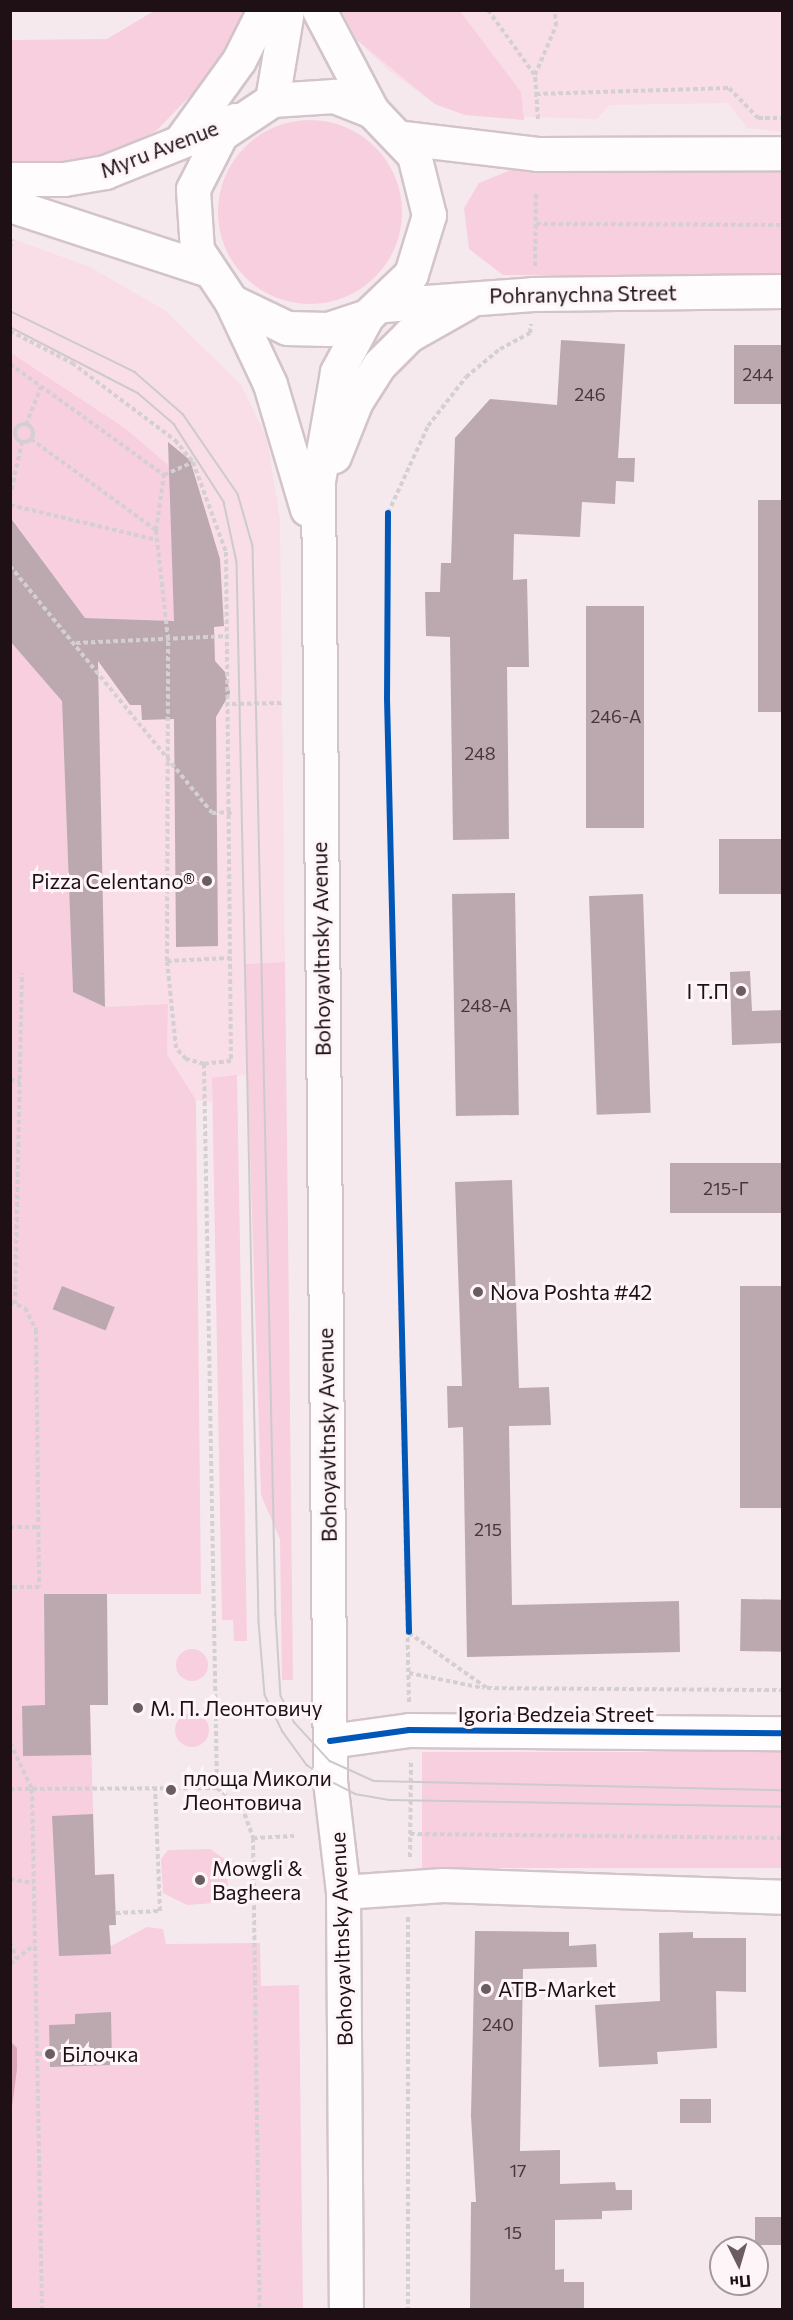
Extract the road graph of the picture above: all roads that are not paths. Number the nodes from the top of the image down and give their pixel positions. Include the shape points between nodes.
1 (264, 10) edge
2 (287, 10) edge
3 (319, 10) edge
4 (272, 100) junction
5 (372, 111) junction
6 (236, 120) junction
7 (403, 138) junction
8 (182, 139) junction
9 (783, 153) edge
10 (10, 179) edge
11 (10, 205) edge
12 (206, 269) junction
13 (783, 291) edge
14 (483, 296) junction
15 (231, 301) junction
16 (375, 311) junction
17 (317, 521) junction
18 (316, 561) junction
19 (783, 1733) edge
20 (330, 1741) junction
21 (343, 1892) junction
22 (783, 1897) edge
23 (346, 2310) edge

1 - 8 main road via 239,60
2 - 4 main road
3 - 5 main road, Bohoyavltnsky Avenue
4 - 5 main road via 334,96
4 - 6 main road, Bohoyavltnsky Avenue
5 - 7 main road, Bohoyavltnsky Avenue
6 - 8 main road, Myru Avenue
6 - 12 main road, Bohoyavltnsky Avenue via 209,151 193,189 192,230
7 - 9 main road via 537,154
7 - 16 main road, Bohoyavltnsky Avenue via 423,175 429,215 416,265
8 - 10 main road, Myru Avenue via 105,172
11 - 12 main road
12 - 15 main road, Bohoyavltnsky Avenue
13 - 14 main road, Pohranychna Street
14 - 16 main road, Pohranychna Street
14 - 17 main road via 444,311 409,335 379,365 340,440
15 - 16 main road, Pohranychna Street via 266,322 297,330 328,329
15 - 18 main road, Bohoyavltnsky Avenue via 285,427
16 - 17 main road, Bohoyavltnsky Avenue via 350,343 329,403
17 - 18 main road, Bohoyavltnsky Avenue
18 - 20 main road, Bohoyavltnsky Avenue
19 - 20 main road, Igoria Bedzeia Street via 409,1730
20 - 21 main road, Bohoyavltnsky Avenue
21 - 22 main road via 432,1885
21 - 23 main road, Bohoyavltnsky Avenue

